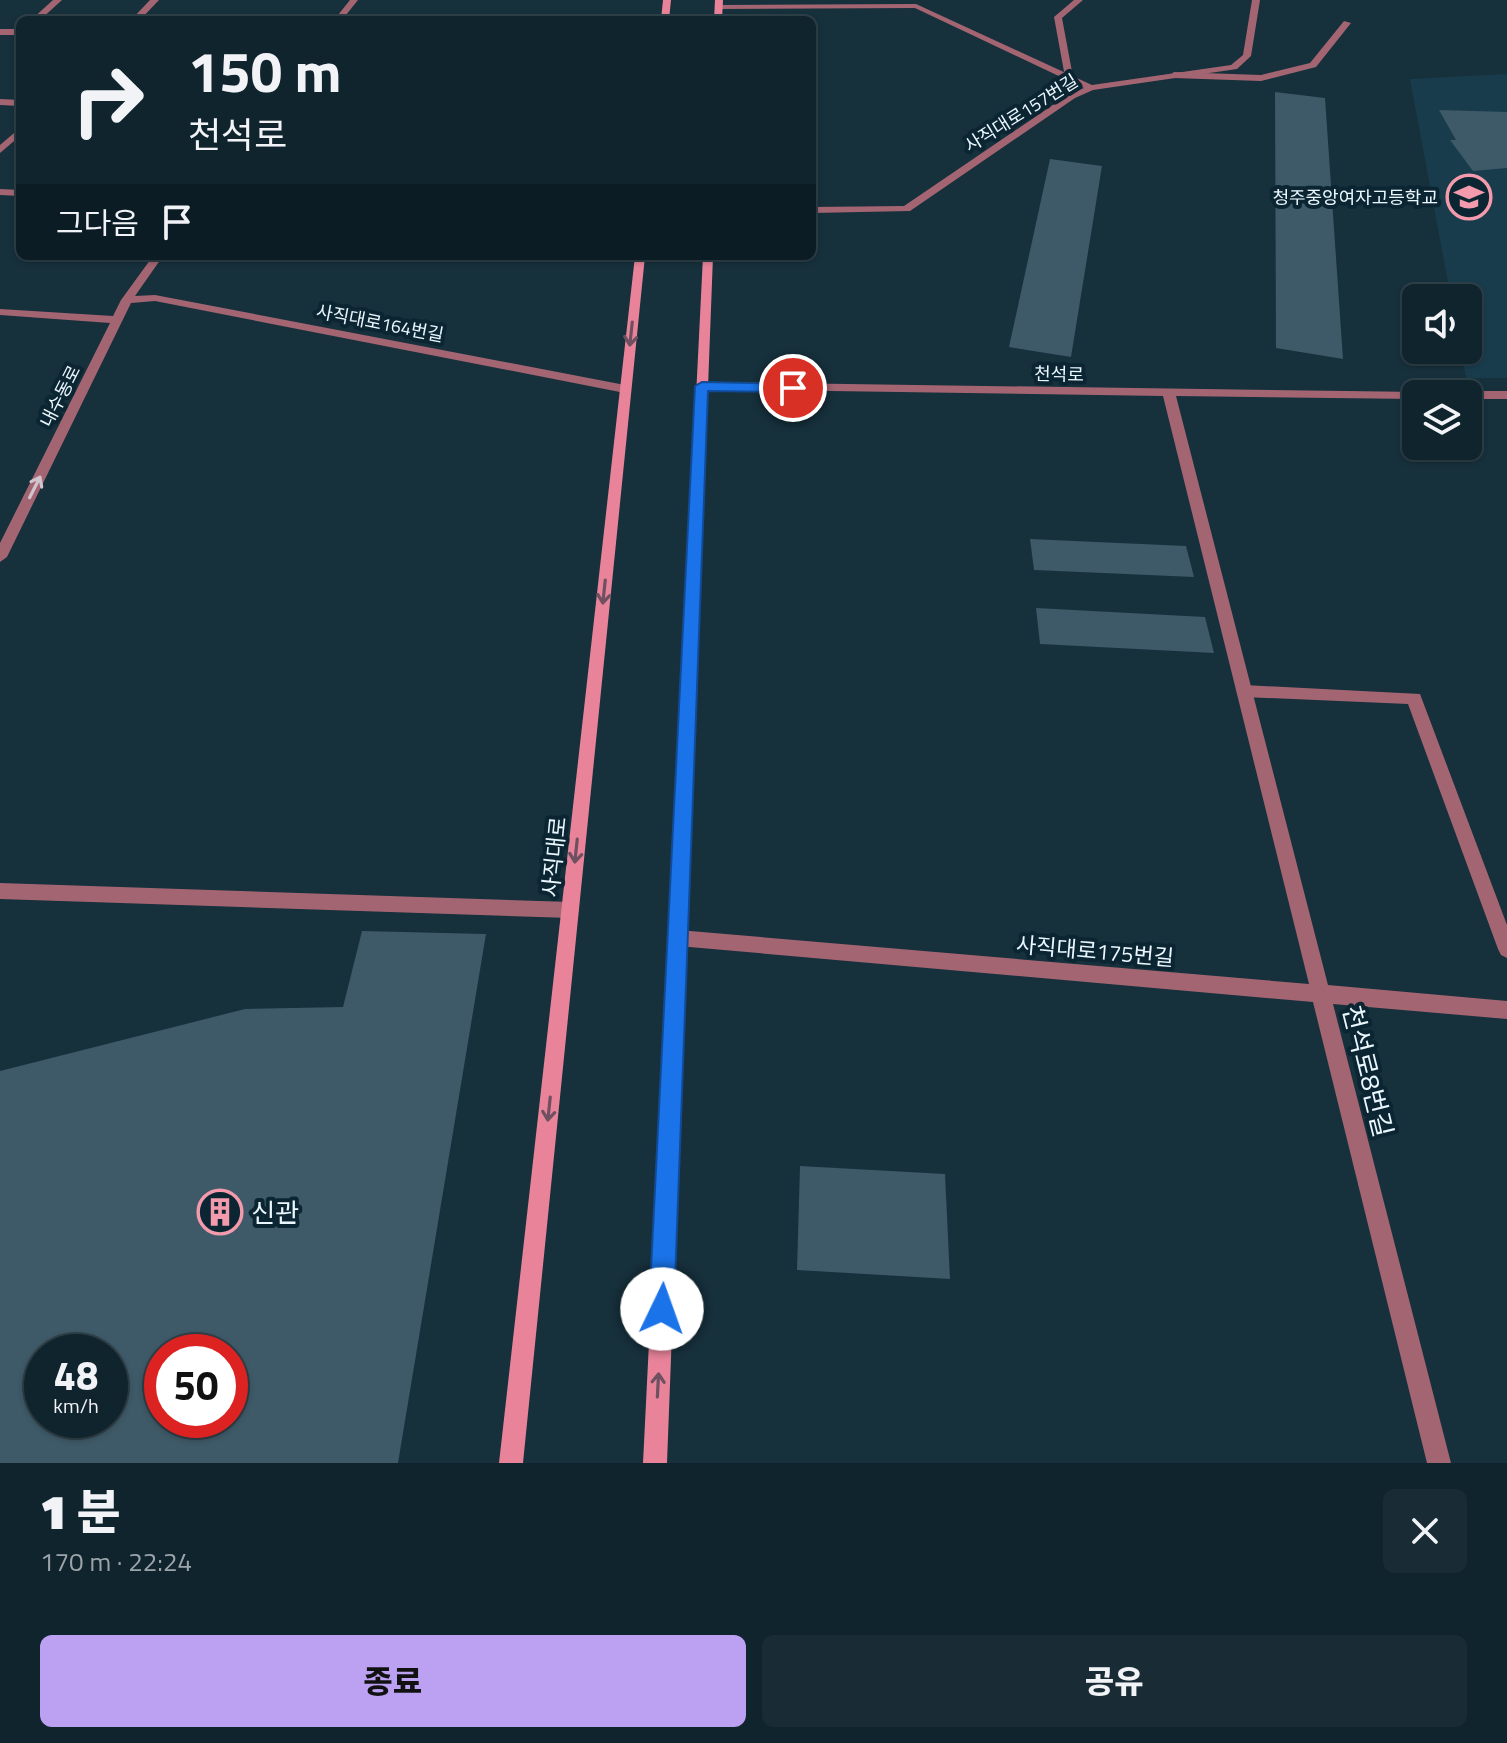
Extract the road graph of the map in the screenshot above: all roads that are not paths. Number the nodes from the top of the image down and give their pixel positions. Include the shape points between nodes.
1 (58, 0) edge
2 (155, 0) edge
3 (354, 0) edge
4 (1079, 0) edge
5 (1256, 0) edge
6 (916, 3) edge
7 (719, 4) edge
8 (40, 16) edge
9 (139, 16) edge
10 (341, 16) edge
11 (1347, 23) dead end
12 (1174, 75) junction
13 (1069, 77) junction
14 (1091, 88) junction
15 (16, 135) edge
16 (0, 150) edge
17 (816, 210) edge
18 (155, 260) edge
19 (640, 260) edge
20 (708, 260) edge
21 (127, 300) junction
22 (0, 312) edge
23 (119, 320) junction
24 (702, 386) junction
25 (625, 389) junction
26 (1169, 394) junction
27 (1402, 395) edge
28 (1482, 395) edge
29 (1503, 395) edge
30 (1507, 411) edge
31 (0, 557) edge
32 (1244, 691) junction
33 (0, 891) edge
34 (570, 910) junction
35 (678, 938) junction
36 (1507, 949) edge
37 (1322, 995) junction
38 (1507, 1010) edge
39 (511, 1463) edge
40 (655, 1463) edge
41 (1439, 1463) edge

1 - 8 street
2 - 9 street
3 - 10 street
4 - 13 street via 1058,17
5 - 12 street, 사직대로157번길 via 1247,56 1234,67
6 - 7 street
6 - 13 street
11 - 12 street via 1313,65 1261,78
12 - 14 street, 사직대로157번길
13 - 14 street
14 - 17 street, 사직대로157번길 via 906,209
15 - 16 street
18 - 21 street, 내수동로
19 -> 25 main road, 사직대로
20 - 24 main road
21 - 23 street, 내수동로
21 - 25 street, 사직대로164번길 via 155,298
22 - 23 street
31 -> 23 street, 내수동로
24 - 26 street, 천석로
24 - 35 main road
25 -> 34 main road, 사직대로
26 - 27 street, 천석로
26 - 32 street, 천석로8번길
28 - 29 street
29 - 30 street
32 - 36 street via 1414,698
32 - 37 street, 천석로8번길
33 - 34 street
34 -> 39 main road, 사직대로
35 - 37 street, 사직대로175번길
40 -> 35 main road
37 - 38 street, 사직대로175번길
37 - 41 street, 천석로8번길

